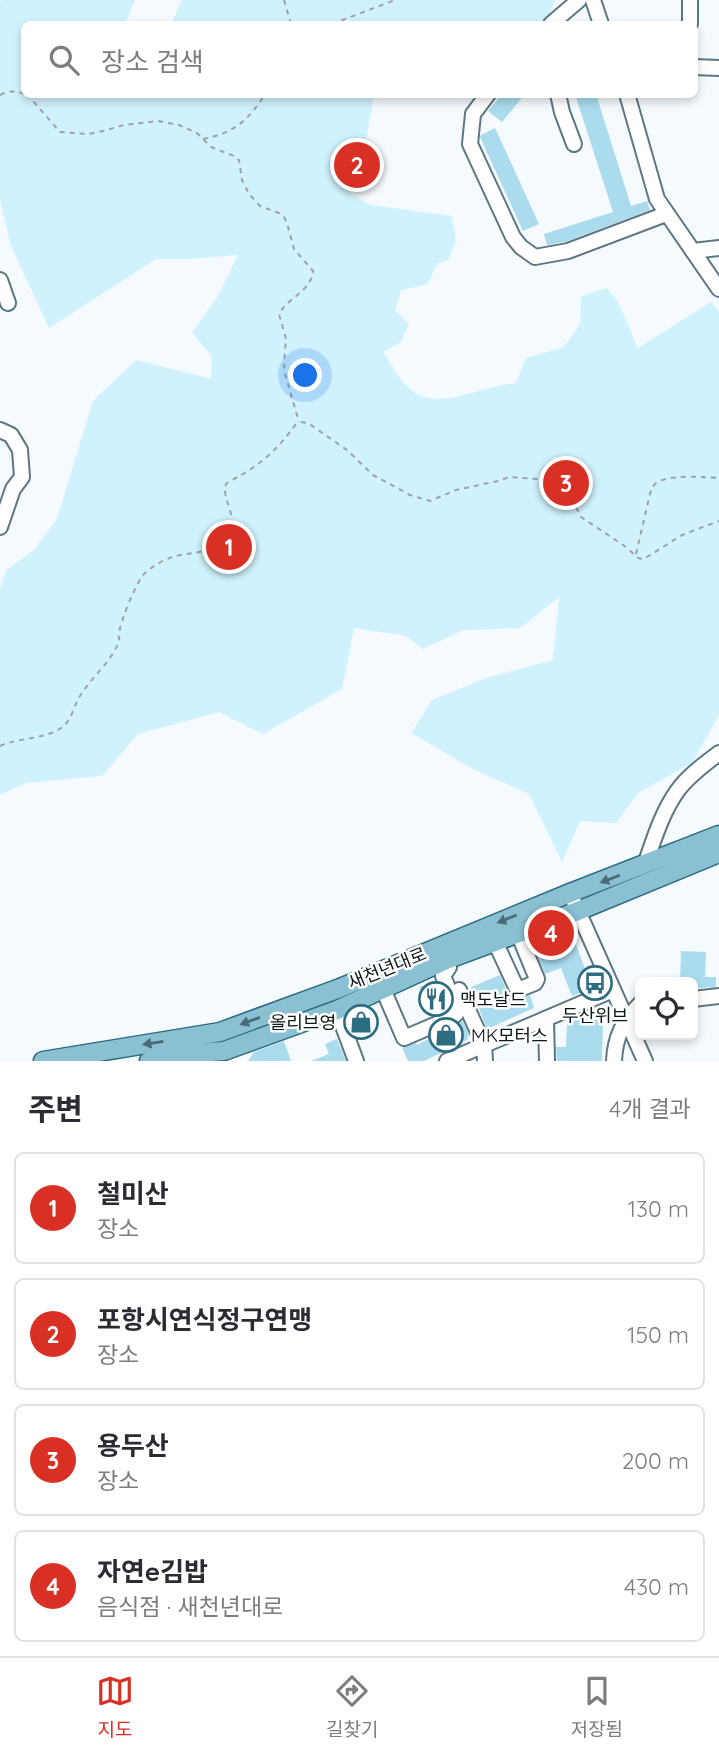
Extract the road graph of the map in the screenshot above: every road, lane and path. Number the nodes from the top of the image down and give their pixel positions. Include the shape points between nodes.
1 (284, 0) edge
2 (395, 0) edge
3 (579, 0) edge
4 (593, 0) edge
5 (690, 0) edge
6 (290, 21) edge
7 (339, 21) edge
8 (554, 21) edge
9 (600, 21) edge
10 (690, 21) edge
11 (698, 67) edge
12 (719, 68) edge
13 (21, 92) edge
14 (0, 95) edge
15 (30, 98) edge
16 (263, 98) edge
17 (485, 98) edge
18 (559, 98) edge
19 (628, 98) edge
20 (202, 139) junction
21 (574, 144) dead end
22 (666, 214) junction
23 (719, 248) edge
24 (692, 251) junction
25 (0, 280) edge
26 (719, 289) edge
27 (8, 303) dead end
28 (299, 422) junction
29 (0, 430) edge
30 (719, 478) edge
31 (719, 521) edge
32 (0, 527) edge
33 (636, 555) junction
34 (0, 746) edge
35 (719, 753) edge
36 (719, 835) edge
37 (719, 853) edge
38 (645, 865) junction
39 (570, 893) junction
40 (578, 911) junction
41 (518, 933) junction
42 (492, 943) junction
43 (448, 963) junction
44 (383, 989) junction
45 (613, 990) junction
46 (719, 996) edge
47 (698, 998) edge
48 (635, 1009) edge
49 (337, 1010) junction
50 (546, 1019) junction
51 (626, 1019) junction
52 (220, 1032) junction
53 (484, 1045) junction
54 (225, 1056) edge
55 (43, 1061) edge
56 (149, 1061) edge
57 (356, 1061) edge
58 (447, 1061) edge
59 (485, 1061) edge
60 (547, 1061) edge
61 (614, 1061) edge
62 (645, 1061) edge

1 - 6 path
2 - 7 path
3 - 8 street
4 - 9 street
5 - 10 street
11 - 12 street
13 - 14 path
15 - 20 path via 60,132 88,134 158,121 184,126
16 - 20 path via 238,126
17 - 22 street via 473,114 470,144 513,237 535,257 568,251
18 - 21 street
19 - 22 street via 657,199
20 - 28 path via 239,160 249,194 260,206 284,217 293,248 313,271 311,280 279,314 286,339 285,373
22 - 24 street
23 - 24 street
24 - 26 street
25 - 27 street
28 - 33 path via 308,423 347,450 373,475 430,501 509,477 563,481 581,517
28 - 34 path via 271,454 226,484 232,522 226,542 170,558 143,575 117,645 80,696 65,726 39,738
29 - 32 street via 11,435 20,450 22,477
30 - 33 path via 690,476 653,486
31 - 33 path via 682,535 647,557
35 - 38 street via 679,788 660,822
36 - 38 main road, 새천년대로
37 - 40 main road, 새천년대로
38 -> 39 main road, 새천년대로
39 - 40 street
39 -> 52 main road, 새천년대로
40 - 41 main road, 새천년대로
40 - 45 street
41 - 42 main road, 새천년대로
41 - 42 street via 536,983 516,987
42 - 43 main road, 새천년대로
43 - 44 main road, 새천년대로
43 - 44 street via 443,976 456,1014 404,1038
43 - 53 street
44 - 49 main road, 새천년대로
45 - 50 street
45 - 51 street
46 - 47 street
48 - 51 street
49 - 54 main road, 새천년대로
49 - 57 street
50 - 53 street
50 - 60 street
51 - 61 street
51 - 62 street
52 - 54 main road
52 -> 55 main road, 새천년대로
53 - 58 street
53 - 59 street
54 - 56 main road, 새천년대로 via 187,1054

